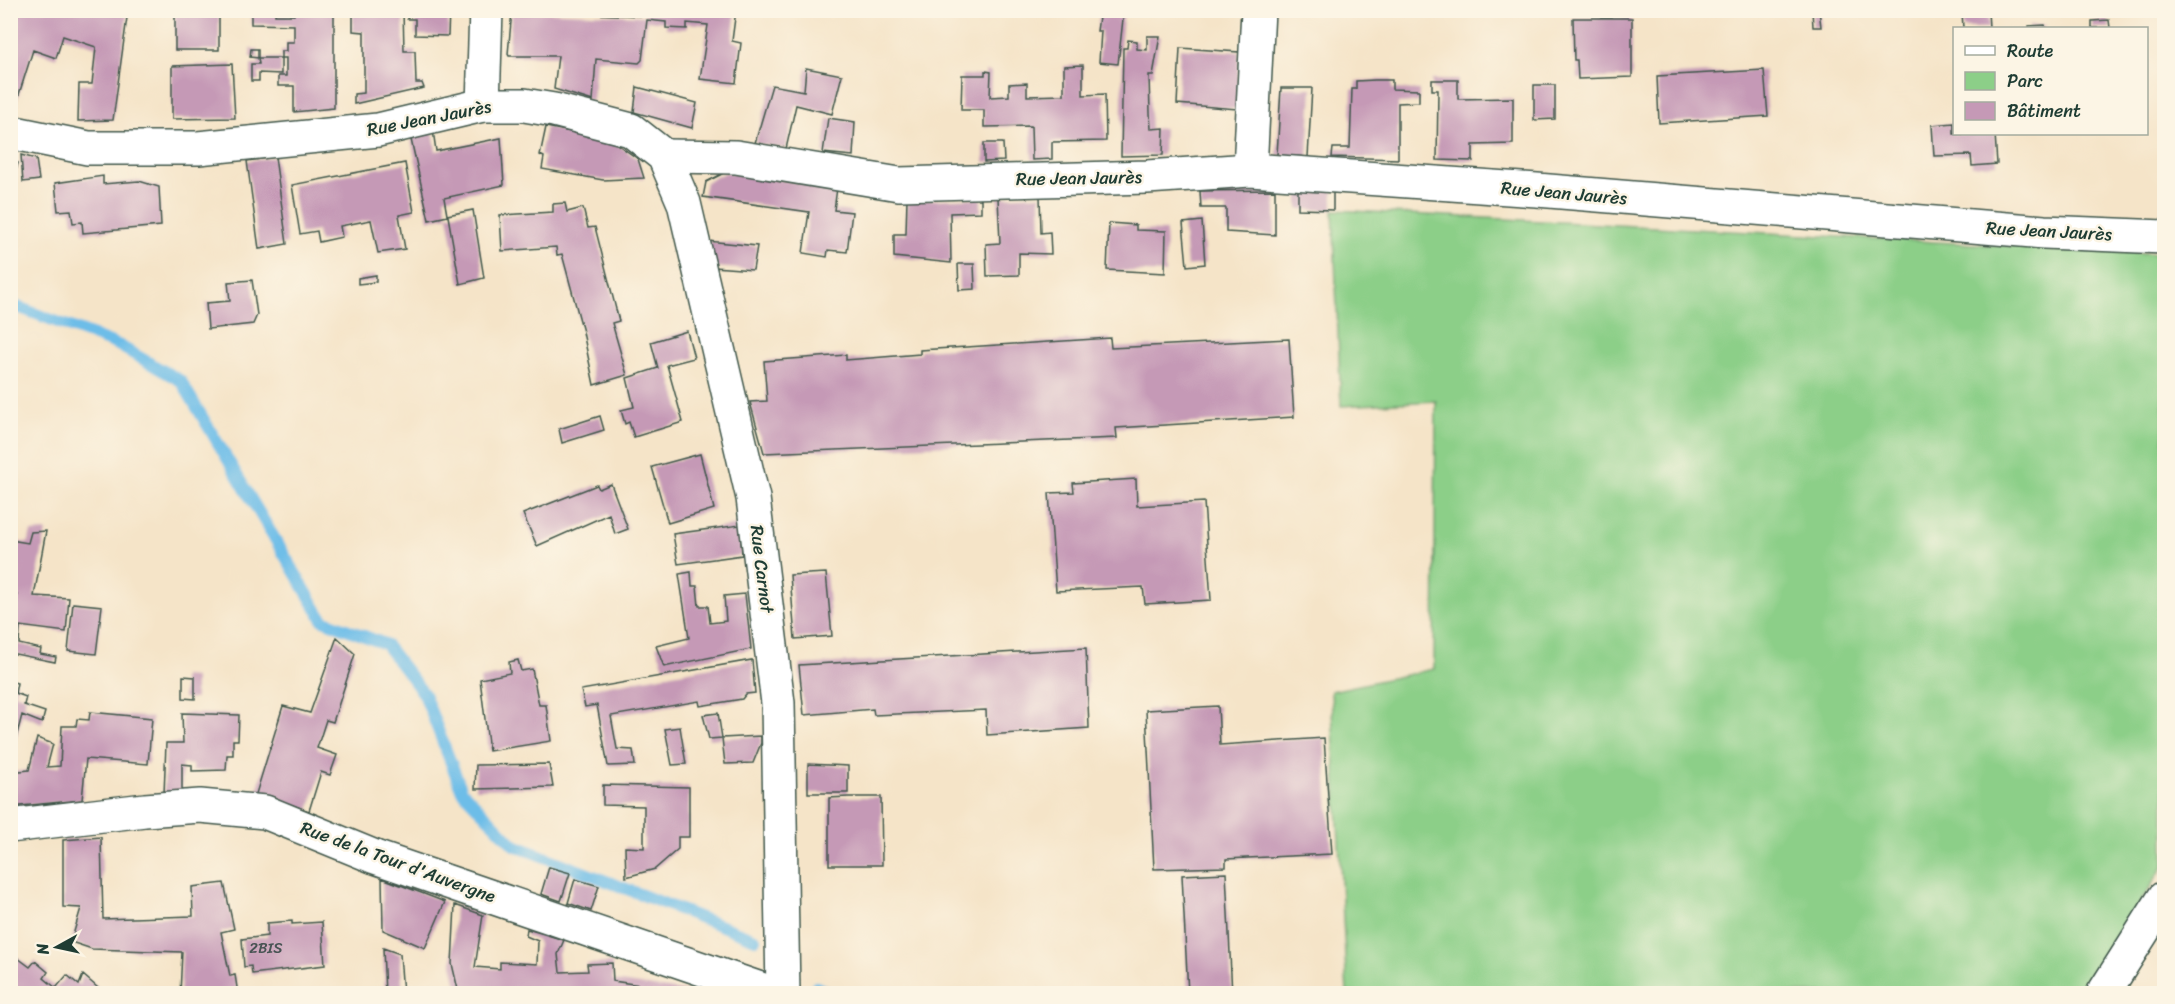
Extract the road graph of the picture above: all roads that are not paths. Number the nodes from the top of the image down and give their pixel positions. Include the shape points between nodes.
1 (486, 10) edge
2 (1258, 10) edge
3 (483, 105) junction
4 (10, 132) edge
5 (664, 156) junction
6 (1250, 170) junction
7 (2164, 237) edge
8 (10, 826) edge
9 (2164, 898) edge
10 (775, 993) edge
11 (783, 993) edge
12 (2103, 993) edge

1 - 3 street
2 - 6 street
3 - 4 street, Rue Jean Jaurès via 378,130 198,148 88,148
3 - 5 street, Rue Jean Jaurès via 554,110 631,130
5 - 6 street, Rue Jean Jaurès via 736,157 899,184
5 - 11 street, Rue Carnot via 684,203 753,498 778,703
6 - 7 street, Rue Jean Jaurès via 2044,232
8 - 10 street, Rue de la Tour d'Auvergne via 200,806 265,812 375,857
9 - 12 street

